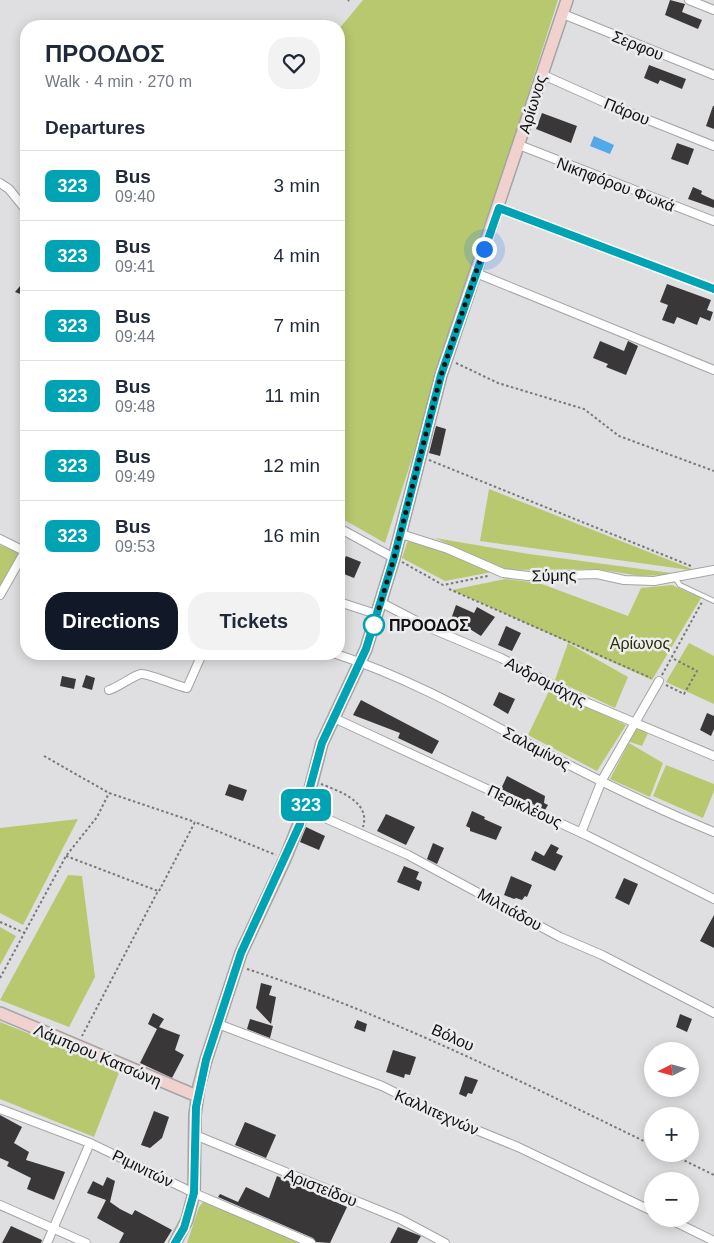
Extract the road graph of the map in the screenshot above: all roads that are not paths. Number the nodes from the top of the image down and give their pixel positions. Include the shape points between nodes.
1 (567, 0) edge
2 (689, 0) edge
3 (714, 10) edge
4 (563, 14) junction
5 (541, 74) junction
6 (714, 75) edge
7 (519, 145) junction
8 (714, 146) edge
9 (0, 183) edge
10 (20, 202) edge
11 (499, 208) junction
12 (714, 221) edge
13 (476, 273) junction
14 (714, 289) edge
15 (714, 370) edge
16 (345, 531) edge
17 (401, 534) junction
18 (0, 539) edge
19 (20, 548) edge
20 (394, 558) junction
21 (20, 561) edge
22 (710, 571) edge
23 (675, 578) junction
24 (0, 595) edge
25 (714, 601) edge
26 (380, 602) junction
27 (345, 604) edge
28 (376, 614) junction
29 (345, 657) edge
30 (199, 660) edge
31 (362, 662) junction
32 (659, 681) road end
33 (109, 690) dead end
34 (334, 718) junction
35 (633, 722) junction
36 (714, 756) edge
37 (602, 780) junction
38 (305, 809) junction
39 (714, 832) edge
40 (581, 833) junction
41 (714, 899) edge
42 (0, 1013) edge
43 (714, 1013) edge
44 (218, 1024) junction
45 (197, 1096) junction
46 (0, 1109) edge
47 (195, 1135) junction
48 (90, 1143) junction
49 (194, 1193) junction
50 (0, 1205) edge
51 (644, 1207) edge
52 (685, 1227) edge
53 (54, 1228) junction
54 (714, 1241) edge
55 (47, 1243) edge
56 (86, 1243) edge
57 (175, 1243) edge
58 (311, 1243) edge
59 (445, 1243) edge

1 - 4 street, Αρίωνος
2 - 3 street
4 - 5 street, Αρίωνος
4 - 6 street, Σερφου
5 - 7 street, Αρίωνος
5 - 8 street, Πάρου
7 - 11 street, Αρίωνος
7 - 12 street, Νικηφόρου Φωκά
9 - 10 street via 10,189
11 - 13 street, Αρίωνος
11 - 14 street
13 - 15 street
13 - 17 street, Αρίωνος via 447,358
16 - 20 street
17 - 20 street, Αρίωνος
17 - 23 street, Σύμης via 448,549 503,573 528,576 597,574 654,581
18 - 19 street
20 - 26 street, Αρίωνος
21 - 24 street
22 - 23 street, Σύμης
23 - 25 lane via 680,585
26 - 28 street, Αρίωνος
26 - 35 street, Ανδρομάχης
27 - 28 street
28 - 31 street, Αρίωνος
29 - 31 street, Σαλαμίνος
30 - 33 street via 187,688 172,686 142,674
31 - 34 street, Αρίωνος
31 - 37 street, Σαλαμίνος
32 - 35 street
34 - 38 street, Αρίωνος via 322,743
34 - 40 street, Περικλέους
35 - 36 street, Ανδρομάχης
35 - 37 street
37 - 39 street, Σαλαμίνος
37 - 40 street
38 - 43 street, Μιλτιάδου via 408,855 560,938 602,955
38 - 44 street, Αρίωνος via 237,966
40 - 41 street, Περικλέους
42 - 45 street, Λάμπρου Κατσώνη
44 - 45 street, Αρίωνος
44 - 51 street, Καλλιτεχνών via 382,1086
45 - 47 street, Αρίωνος
46 - 48 street, Ριμινιτών
47 - 49 street, Αρίωνος
47 - 59 street, Αριστείδου via 400,1219
48 - 49 street, Ριμινιτών
48 - 53 street
49 - 57 street, Αρίωνος via 184,1228
49 - 58 street, Ριμινιτών
50 - 53 street
52 - 54 street
53 - 55 street
53 - 56 street

